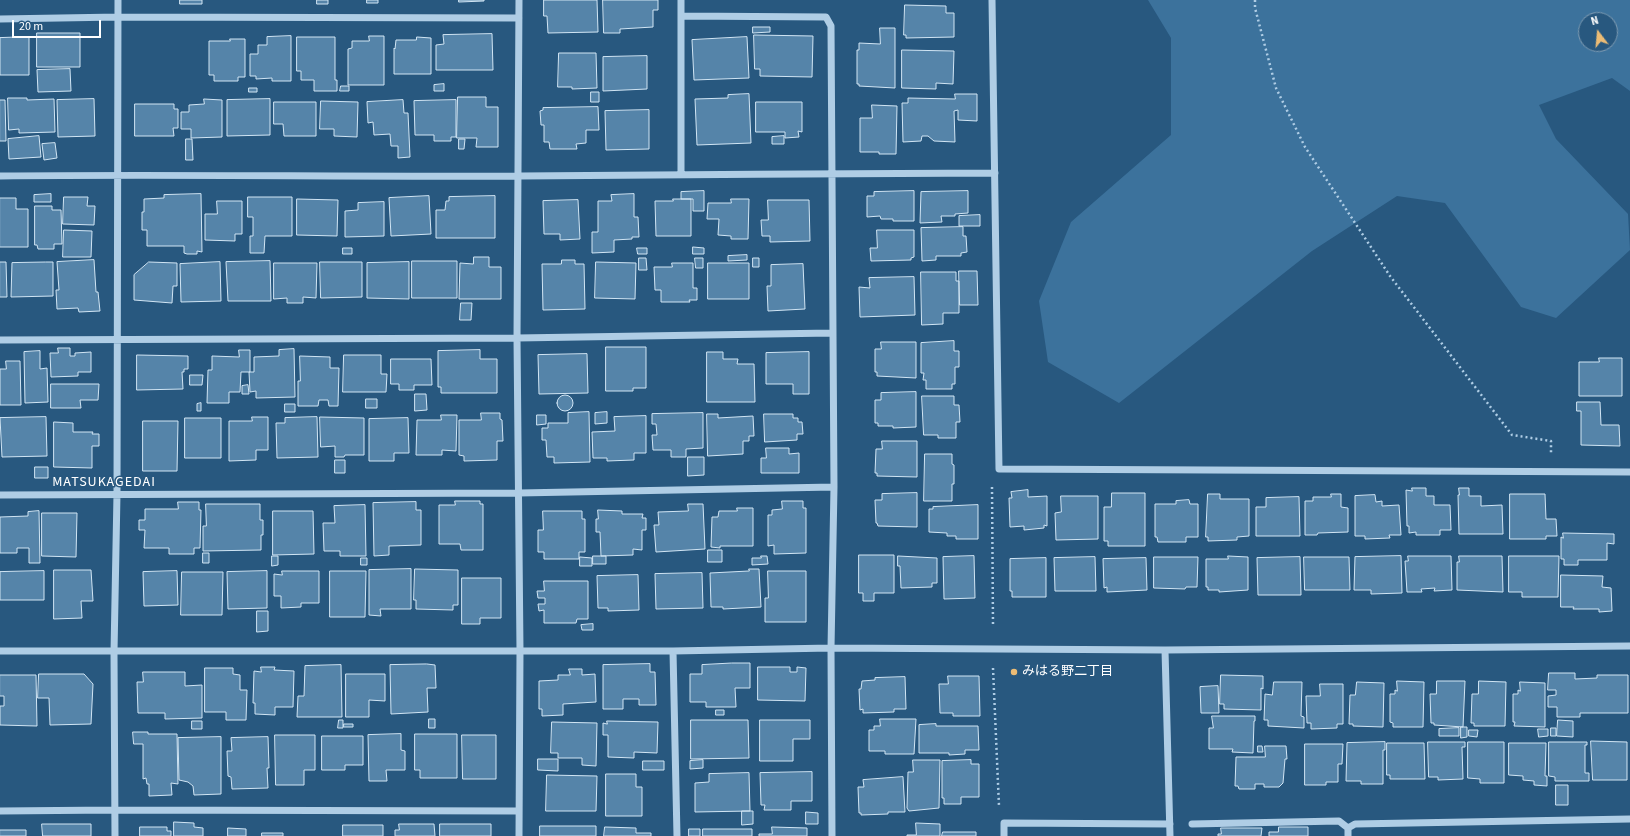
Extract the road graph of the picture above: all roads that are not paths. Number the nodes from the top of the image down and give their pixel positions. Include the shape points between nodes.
1 (118, 0) edge
2 (519, 0) edge
3 (682, 0) edge
4 (992, 0) edge
5 (682, 16) junction
6 (119, 18) junction
7 (518, 18) junction
8 (0, 19) edge
9 (832, 173) junction
10 (995, 173) junction
11 (681, 174) junction
12 (117, 175) junction
13 (0, 176) edge
14 (519, 176) junction
15 (832, 334) junction
16 (517, 338) junction
17 (0, 340) edge
18 (116, 340) junction
19 (1630, 472) edge
20 (834, 487) junction
21 (519, 493) junction
22 (117, 494) junction
23 (0, 495) edge
24 (1630, 646) edge
25 (831, 648) junction
26 (1165, 650) junction
27 (0, 651) edge
28 (520, 651) junction
29 (673, 651) junction
30 (114, 652) junction
31 (114, 810) junction
32 (0, 811) edge
33 (519, 811) junction
34 (1630, 819) edge
35 (1170, 824) junction
36 (1192, 824) dead end
37 (1348, 832) edge
38 (115, 836) edge
39 (519, 836) edge
40 (677, 836) edge
41 (832, 836) edge
42 (1004, 836) edge
43 (1170, 836) edge

1 - 6 street
2 - 7 street
3 - 5 street
4 - 10 street
5 - 9 street via 826,17 832,26
5 - 11 street
6 - 7 street
6 - 8 street
6 - 12 street
7 - 14 street
9 - 10 street
9 - 11 street
9 - 15 street
10 - 19 street via 999,469
11 - 14 street
12 - 13 street
12 - 14 street
12 - 18 street
14 - 16 street
15 - 16 street
15 - 20 street
16 - 18 street
16 - 21 street
17 - 18 street
18 - 22 street
20 - 21 street
20 - 25 street
21 - 22 street
21 - 28 street
22 - 23 street
22 - 30 street
24 - 26 street
25 - 26 street
25 - 29 street
25 - 41 street
26 - 35 street
27 - 30 street
28 - 29 street
28 - 30 street
28 - 33 street
29 - 40 street
30 - 31 street
31 - 32 street
31 - 33 street
31 - 38 street
33 - 39 street
34 - 37 street via 1355,824
35 - 42 street via 1004,823
35 - 43 street
36 - 37 street via 1339,821

